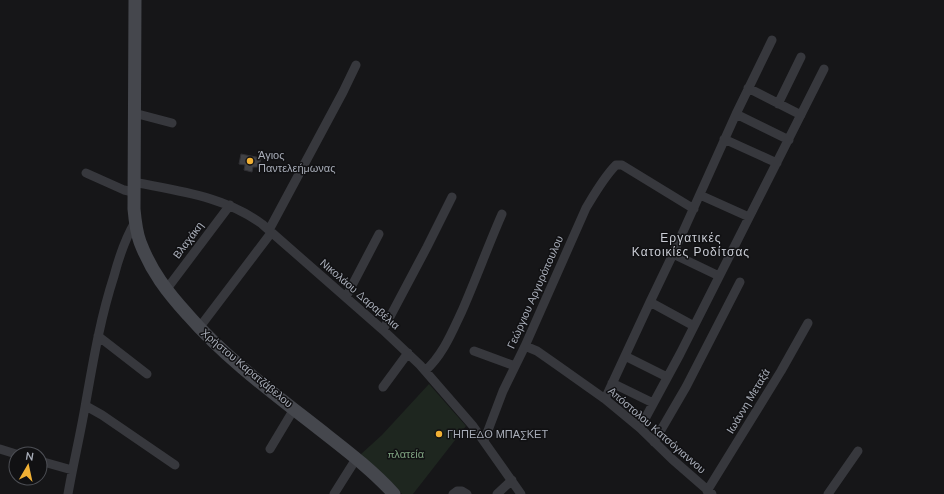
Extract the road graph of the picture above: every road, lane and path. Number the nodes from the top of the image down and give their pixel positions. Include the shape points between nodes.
1 (135, 0) edge
2 (772, 40) dead end
3 (801, 57) dead end
4 (356, 65) dead end
5 (824, 69) dead end
6 (748, 88) junction
7 (778, 104) junction
8 (134, 113) junction
9 (736, 114) junction
10 (801, 115) junction
11 (172, 123) dead end
12 (724, 139) junction
13 (789, 140) junction
14 (777, 163) junction
15 (86, 173) dead end
16 (133, 187) junction
17 (700, 195) junction
18 (452, 197) dead end
19 (230, 205) junction
20 (694, 208) junction
21 (502, 214) dead end
22 (749, 217) junction
23 (135, 222) junction
24 (270, 231) junction
25 (379, 234) dead end
26 (673, 254) junction
27 (719, 276) junction
28 (740, 282) dead end
29 (166, 290) junction
30 (346, 297) junction
31 (650, 302) junction
32 (808, 323) dead end
33 (694, 326) junction
34 (199, 328) junction
35 (383, 330) junction
36 (98, 336) junction
37 (525, 346) junction
38 (474, 351) dead end
39 (408, 352) junction
40 (625, 356) junction
41 (515, 366) junction
42 (426, 371) junction
43 (147, 374) dead end
44 (667, 377) junction
45 (612, 383) junction
46 (383, 387) dead end
47 (605, 399) junction
48 (653, 403) junction
49 (86, 406) junction
50 (294, 409) junction
51 (640, 428) junction
52 (484, 441) junction
53 (654, 442) junction
54 (270, 449) dead end
55 (858, 451) dead end
56 (356, 458) junction
57 (48, 463) edge
58 (175, 465) dead end
59 (72, 470) junction
60 (512, 480) junction
61 (709, 492) edge
62 (68, 494) edge
63 (334, 494) edge
64 (394, 494) edge
65 (453, 494) edge
66 (467, 494) edge
67 (497, 494) edge
68 (521, 494) edge
69 (828, 494) edge

1 - 8 street, Χρήστου Καρατζάβελου
2 - 6 street
3 - 7 street
4 - 24 street
5 - 10 street
6 - 7 street
6 - 9 street
7 - 10 street
8 - 11 street
8 - 16 street, Χρήστου Καρατζάβελου
9 - 12 street
9 - 13 street
10 - 13 street
12 - 14 street
12 - 17 street
13 - 14 street
14 - 22 street
15 - 16 street, Νικολάου Δαραβέλια via 124,190
16 - 19 street, Νικολάου Δαραβέλια via 198,194
16 - 23 street, Χρήστου Καρατζάβελου
17 - 20 street
17 - 22 street
18 - 35 street
19 - 24 street, Νικολάου Δαραβέλια via 252,216
19 - 29 street, Βλαχάκη
20 - 26 street
20 - 37 street, Γεώργιου Αργυρόπουλου via 622,165 616,165 586,208
21 - 42 street via 475,282 447,342
22 - 27 street
23 - 29 street, Χρήστου Καρατζάβελου via 147,259
23 - 36 street via 108,292
24 - 30 street, Νικολάου Δαραβέλια
24 - 34 street
25 - 30 street
26 - 27 street
26 - 31 street
27 - 33 street
28 - 53 street via 686,387
29 - 34 street, Χρήστου Καρατζάβελου
30 - 35 street, Νικολάου Δαραβέλια
31 - 33 street
31 - 40 street
32 - 61 street, Ιωάννη Μεταξά
33 - 44 street
34 - 50 street, Χρήστου Καρατζάβελου
35 - 39 street, Νικολάου Δαραβέλια
36 - 43 street
36 - 49 street
37 - 41 street, Γεώργιου Αργυρόπουλου
37 - 47 street, Απόστολου Κατσόγιαννου
38 - 41 street
39 - 42 street, Νικολάου Δαραβέλια
39 - 46 street
40 - 44 street
40 - 45 street
41 - 52 street, Γεώργιου Αργυρόπουλου
42 - 52 street, Νικολάου Δαραβέλια
44 - 48 street
45 - 47 street
45 - 48 street
47 - 51 street, Απόστολου Κατσόγιαννου
48 - 51 street
49 - 58 street
49 - 59 street
50 - 54 street
50 - 56 street, Χρήστου Καρατζάβελου
51 - 53 street, Απόστολου Κατσόγιαννου
52 - 60 street, Νικολάου Δαραβέλια
53 - 61 street, Απόστολου Κατσόγιαννου
55 - 69 street
56 - 63 street
56 - 64 street, Χρήστου Καρατζάβελου
57 - 59 street
59 - 62 street
60 - 67 street
60 - 68 street, Νικολάου Δαραβέλια
65 - 66 street via 457,491

